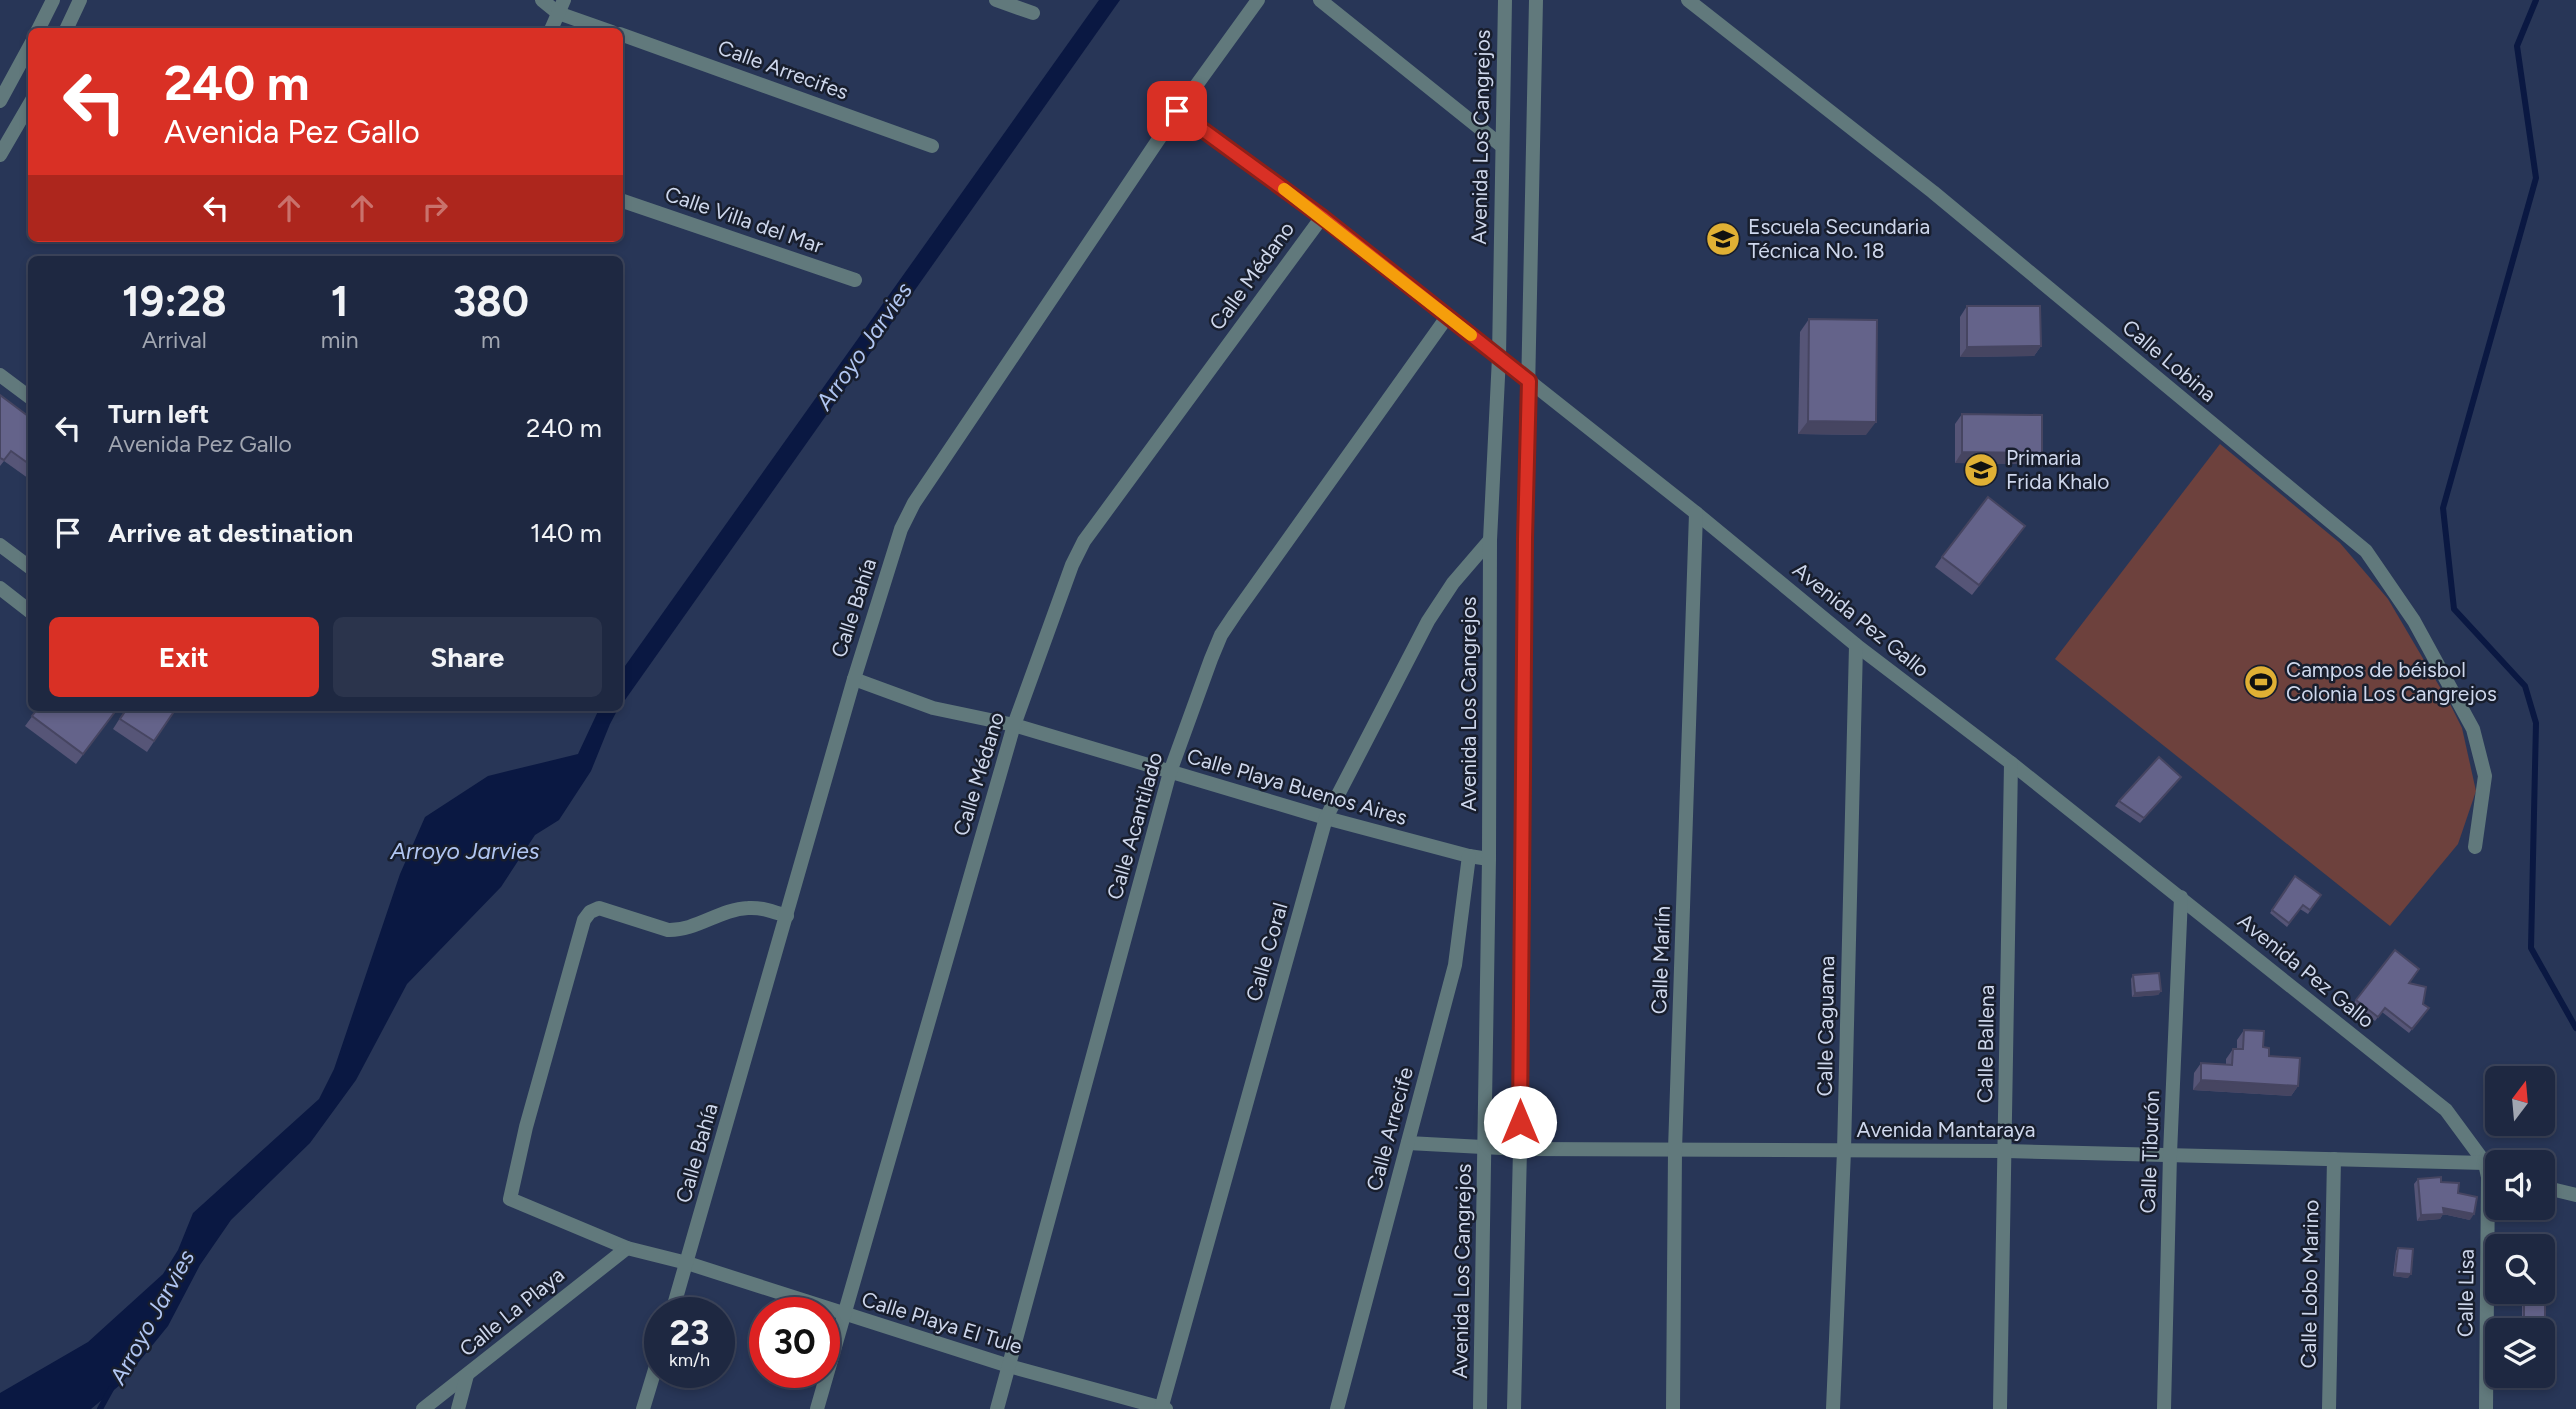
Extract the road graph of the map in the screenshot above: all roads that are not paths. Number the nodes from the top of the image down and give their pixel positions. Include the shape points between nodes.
1 (54, 0) edge
2 (80, 0) edge
3 (542, 0) edge
4 (996, 0) edge
5 (1258, 0) edge
6 (1320, 0) edge
7 (1505, 0) edge
8 (1536, 0) edge
9 (1688, 0) edge
10 (561, 6) edge
11 (1033, 13) dead end
12 (39, 28) edge
13 (67, 28) edge
14 (552, 28) edge
15 (604, 28) edge
16 (623, 35) edge
17 (28, 49) edge
18 (0, 101) edge
19 (28, 107) edge
20 (1177, 111) junction
21 (932, 146) dead end
22 (1502, 146) junction
23 (0, 155) edge
24 (623, 201) edge
25 (1322, 217) junction
26 (855, 280) dead end
27 (1447, 317) junction
28 (1499, 357) junction
29 (0, 375) edge
30 (1529, 381) junction
31 (28, 396) edge
32 (1696, 513) junction
33 (1490, 540) junction
34 (0, 545) edge
35 (28, 566) edge
36 (0, 588) edge
37 (28, 610) edge
38 (1857, 645) junction
39 (853, 679) junction
40 (1014, 724) junction
41 (2011, 763) junction
42 (1170, 772) junction
43 (1326, 818) junction
44 (2475, 847) dead end
45 (1469, 856) junction
46 (1489, 859) junction
47 (2181, 897) junction
48 (787, 916) junction
49 (1408, 1143) junction
50 (1486, 1148) junction
51 (1520, 1149) junction
52 (1675, 1150) junction
53 (1844, 1151) junction
54 (2006, 1151) junction
55 (2170, 1154) junction
56 (2334, 1159) junction
57 (2485, 1166) edge
58 (2485, 1173) edge
59 (2555, 1190) edge
60 (2576, 1195) edge
61 (2489, 1220) edge
62 (627, 1248) junction
63 (687, 1263) junction
64 (677, 1297) edge
65 (843, 1315) junction
66 (1009, 1366) junction
67 (467, 1375) junction
68 (649, 1388) edge
69 (423, 1409) edge
70 (458, 1409) edge
71 (643, 1409) edge
72 (817, 1409) edge
73 (997, 1409) edge
74 (1163, 1409) edge
75 (1337, 1409) edge
76 (1480, 1409) edge
77 (1514, 1409) edge
78 (1673, 1409) edge
79 (1833, 1409) edge
80 (2000, 1409) edge
81 (2164, 1409) edge
82 (2329, 1409) edge
83 (2486, 1409) edge

1 - 12 street
2 - 13 street
3 - 10 street
4 - 11 street
5 - 20 street, Calle Bahía
6 - 22 street
7 - 22 street, Avenida Los Cangrejos
8 - 30 street
9 - 44 street, Calle Lobina via 1933,192 2366,551 2414,621 2473,729 2484,776
10 - 14 street
10 - 15 street
16 - 21 street, Calle Arrecifes
17 - 18 street
19 - 23 street
20 - 25 street, Avenida Pez Gallo
20 - 39 street, Calle Bahía via 914,503
22 - 28 street, Avenida Los Cangrejos
24 - 26 street, Calle Villa del Mar
25 - 27 street, Avenida Pez Gallo
25 - 40 street, Calle Médano via 1084,541
27 - 28 street, Avenida Pez Gallo
27 - 42 street, Calle Acantilado via 1222,635
28 - 30 street, Avenida Pez Gallo
28 - 33 street, Avenida Los Cangrejos
29 - 31 street
30 - 32 street, Avenida Pez Gallo
30 - 51 street
32 - 38 street, Avenida Pez Gallo
32 - 52 street, Calle Marlín
33 - 43 street, Calle Coral via 1428,621
33 - 46 street, Avenida Los Cangrejos
34 - 35 street
36 - 37 street
38 - 41 street, Avenida Pez Gallo
38 - 53 street, Calle Caguama
39 - 40 street, Calle Playa Buenos Aires via 933,708
39 - 48 street, Calle Bahía
40 - 42 street, Calle Playa Buenos Aires
40 - 65 street, Calle Médano
41 - 47 street, Avenida Pez Gallo
41 - 54 street, Calle Ballena
42 - 43 street, Calle Playa Buenos Aires
42 - 66 street, Calle Acantilado
43 - 45 street, Calle Playa Buenos Aires
43 - 74 street, Calle Coral
45 - 46 street, Calle Playa Buenos Aires
45 - 49 street, Calle Arrecife via 1455,965
46 - 50 street, Avenida Los Cangrejos
47 - 55 street, Calle Tiburón
47 - 57 street, Avenida Pez Gallo via 2446,1110
48 - 62 street, Calle Playa El Tule via 748,908 678,930 599,908 584,920 510,1199
48 - 63 street, Calle Bahía
49 - 50 street, Avenida Mantaraya
49 - 75 street, Calle Arrecife
50 - 51 street, Avenida Mantaraya
50 - 76 street, Avenida Los Cangrejos
51 - 52 street, Avenida Mantaraya
51 - 77 street
52 - 53 street, Avenida Mantaraya
52 - 78 street, Calle Marlín
53 - 54 street, Avenida Mantaraya
53 - 79 street, Calle Caguama
54 - 55 street, Avenida Mantaraya
54 - 80 street, Calle Ballena
55 - 56 street, Avenida Mantaraya
55 - 81 street, Calle Tiburón
56 - 58 street, Avenida Mantaraya
56 - 82 street, Calle Lobo Marino
59 - 60 street
61 - 83 street, Calle Lisa
62 - 63 street, Calle Playa El Tule
62 - 67 street, Calle La Playa
63 - 64 street, Calle Bahía
63 - 65 street, Calle Playa El Tule
65 - 66 street, Calle Playa El Tule
65 - 72 street, Calle Médano
66 - 73 street, Calle Acantilado
66 - 74 street, Calle Playa El Tule
67 - 69 street, Calle La Playa
67 - 70 street
68 - 71 street

